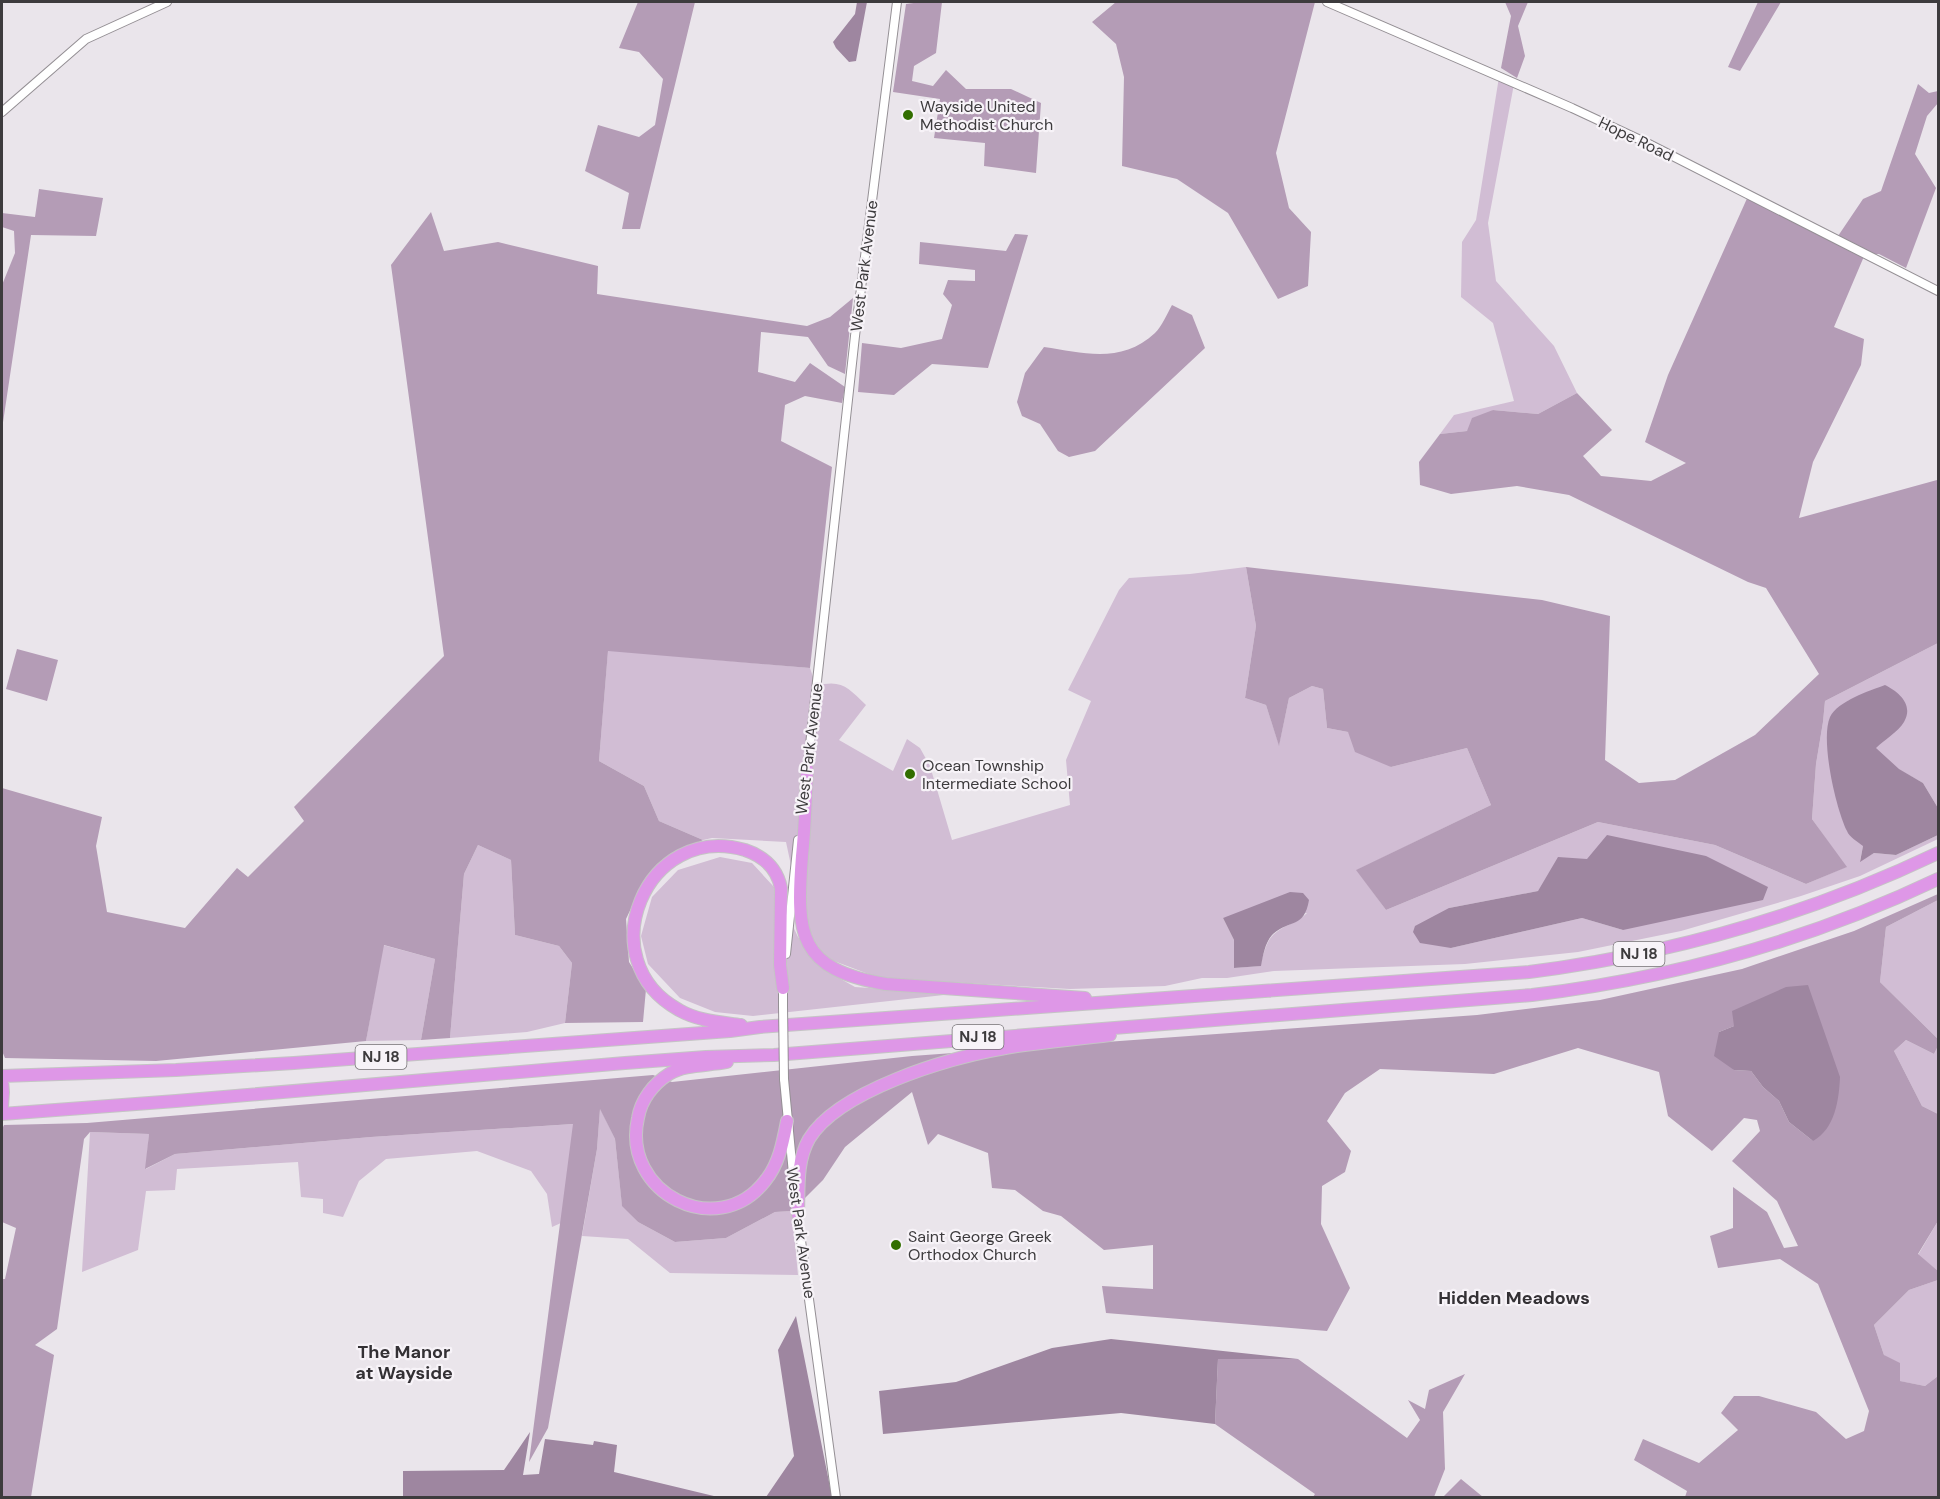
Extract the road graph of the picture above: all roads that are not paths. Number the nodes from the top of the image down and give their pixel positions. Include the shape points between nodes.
1 (167, 2) edge
2 (897, 2) edge
3 (1327, 2) edge
4 (2, 112) edge
5 (1938, 291) edge
6 (807, 769) junction
7 (1938, 853) edge
8 (1938, 879) edge
9 (783, 988) junction
10 (1119, 1001) junction
11 (1228, 1019) junction
12 (760, 1027) junction
13 (758, 1055) junction
14 (2, 1078) edge
15 (2, 1107) edge
16 (2, 1114) edge
17 (787, 1121) junction
18 (798, 1215) junction
19 (836, 1497) edge

1 - 4 street via 86,39
2 - 6 street, West Park Avenue
3 - 5 street, Hope Road via 1647,143
6 - 9 street, West Park Avenue
6 - 10 highway via 800,918 809,944 828,965 854,977 886,984
7 - 10 highway, NJ 18 via 1848,893 1769,921 1611,960 1517,973
8 - 11 highway, NJ 18 via 1773,944 1634,980 1511,997
9 - 12 highway via 781,888 774,870 764,860 738,849 705,848 676,858 652,880 638,904 633,932 637,960 651,986 669,1004 692,1016
9 - 17 street, West Park Avenue, bridge
10 - 12 highway, NJ 18
11 - 13 highway, NJ 18
11 - 18 highway via 998,1049 941,1064 885,1085 833,1113 813,1133 800,1166
12 - 14 highway, NJ 18 via 294,1063
13 - 16 highway, NJ 18
13 - 17 highway via 679,1070 656,1084 644,1101 636,1128 642,1166 659,1190 680,1203 702,1208 732,1204 753,1194 766,1180 779,1155
14 - 15 highway
17 - 18 street, West Park Avenue
18 - 19 street, West Park Avenue

